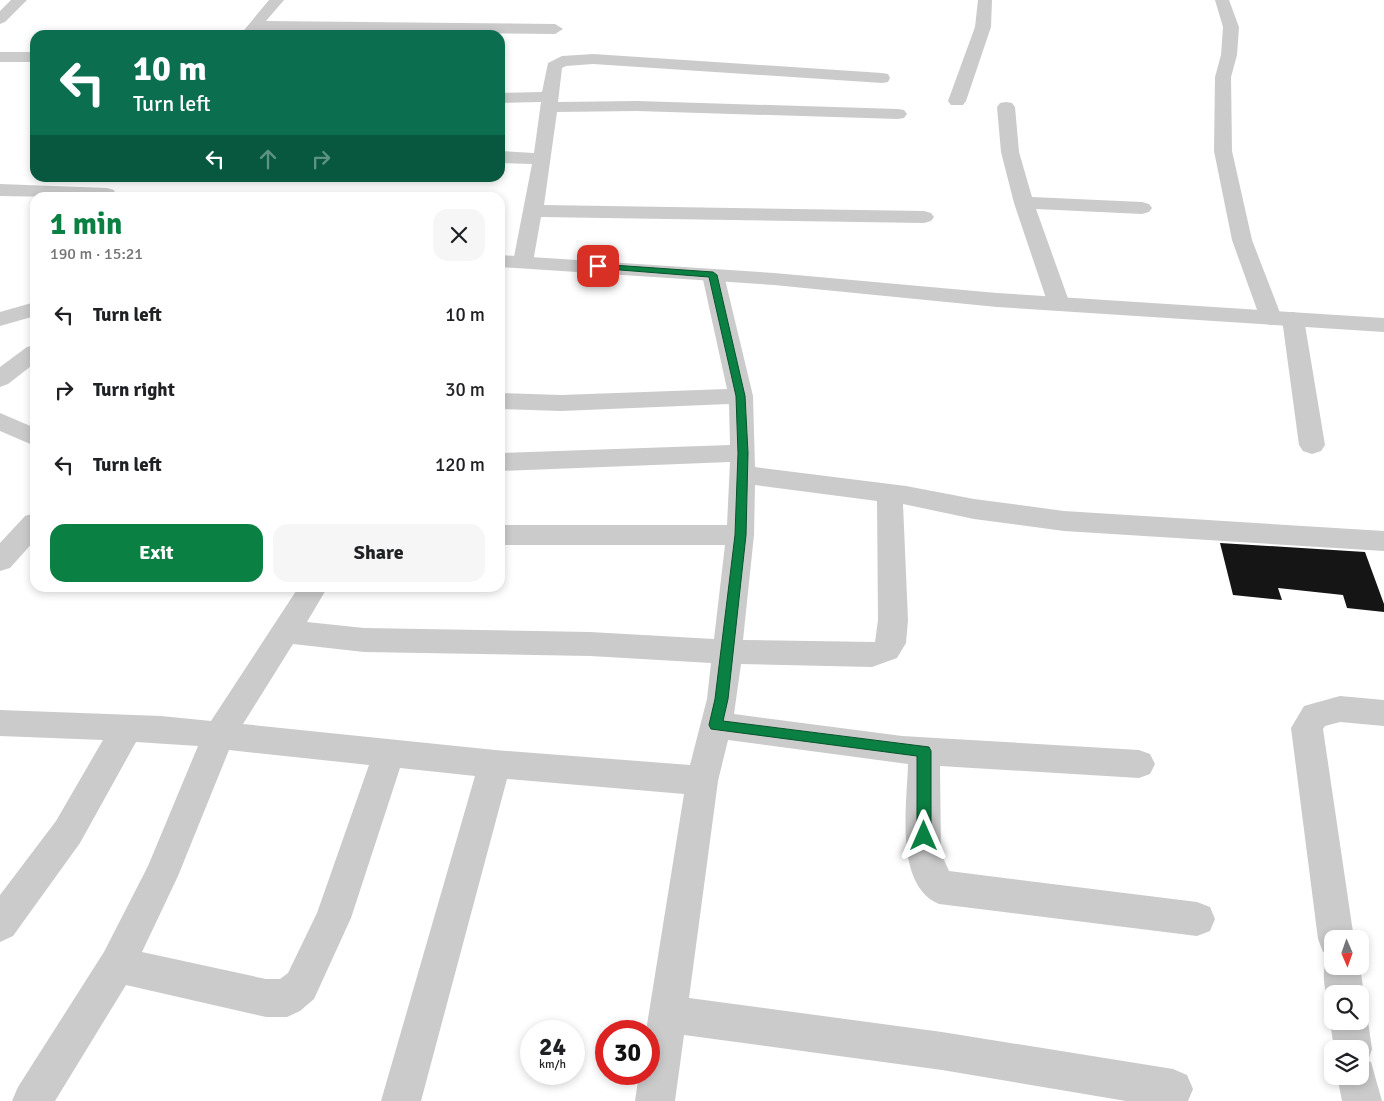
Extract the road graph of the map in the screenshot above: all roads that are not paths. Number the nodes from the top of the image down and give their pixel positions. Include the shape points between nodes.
1 (20, 0) edge
2 (277, 0) edge
3 (985, 0) edge
4 (1222, 0) edge
5 (0, 19) edge
6 (555, 28) dead end
7 (250, 30) edge
8 (0, 57) edge
9 (30, 57) edge
10 (882, 78) dead end
11 (505, 98) edge
12 (957, 101) dead end
13 (548, 102) junction
14 (1006, 107) dead end
15 (898, 114) dead end
16 (505, 158) edge
17 (542, 159) junction
18 (0, 190) edge
19 (111, 192) edge
20 (1024, 203) junction
21 (1142, 208) dead end
22 (532, 210) junction
23 (924, 217) dead end
24 (505, 261) edge
25 (523, 262) junction
26 (713, 275) junction
27 (1059, 304) junction
28 (30, 310) edge
29 (1282, 318) junction
30 (0, 319) edge
31 (1384, 325) edge
32 (30, 356) edge
33 (0, 379) edge
34 (740, 396) junction
35 (505, 401) edge
36 (0, 422) edge
37 (30, 436) edge
38 (1312, 445) dead end
39 (505, 462) edge
40 (742, 463) junction
41 (890, 493) junction
42 (30, 529) edge
43 (505, 535) edge
44 (740, 535) junction
45 (1384, 541) edge
46 (0, 561) edge
47 (310, 592) edge
48 (285, 631) junction
49 (726, 652) junction
50 (1384, 713) edge
51 (0, 723) edge
52 (715, 725) junction
53 (127, 728) junction
54 (219, 735) junction
55 (924, 751) junction
56 (389, 753) junction
57 (495, 764) junction
58 (1139, 764) dead end
59 (702, 781) junction
60 (1197, 919) dead end
61 (0, 924) edge
62 (1335, 930) edge
63 (117, 964) junction
64 (668, 1014) junction
65 (1359, 1085) edge
66 (1174, 1089) dead end
67 (37, 1100) edge
68 (401, 1101) edge
69 (655, 1101) edge
70 (1362, 1101) edge

1 - 5 street
2 - 7 street
3 - 12 street via 983,27
4 - 29 street via 1232,27 1223,77 1223,151 1242,240
6 - 7 street
8 - 9 street
10 - 13 street via 574,60 554,66
11 - 13 street
13 - 15 street
13 - 17 street
14 - 20 street via 1010,152
16 - 17 street
17 - 22 street
18 - 19 street
20 - 21 street
20 - 27 street
22 - 23 street
22 - 25 street
24 - 25 street
25 - 26 street
26 - 27 street
26 - 34 street
27 - 29 street
28 - 30 street
29 - 31 street
29 - 38 street
32 - 33 street
34 - 35 street via 561,403
34 - 40 street
36 - 37 street
39 - 40 street
40 - 41 street
40 - 44 street
41 - 45 street via 1064,521
41 - 49 street via 893,620 891,643 886,650 872,655 838,656
42 - 46 street
43 - 44 street
44 - 49 street
47 - 48 street
48 - 49 street via 364,640 590,644
48 - 54 street
49 - 52 street via 722,699
50 - 62 street via 1340,709 1314,715 1307,728
51 - 53 street
52 - 55 street
52 - 59 street
53 - 54 street
53 - 61 street via 68,832
54 - 56 street
54 - 63 street via 161,876
55 - 58 street
55 - 60 street via 924,853 928,870 939,887
56 - 57 street
56 - 63 street via 333,918 301,986 287,998 266,998
57 - 59 street
57 - 68 street
59 - 64 street
63 - 67 street
64 - 66 street via 942,1051
64 - 69 street
65 - 70 street

